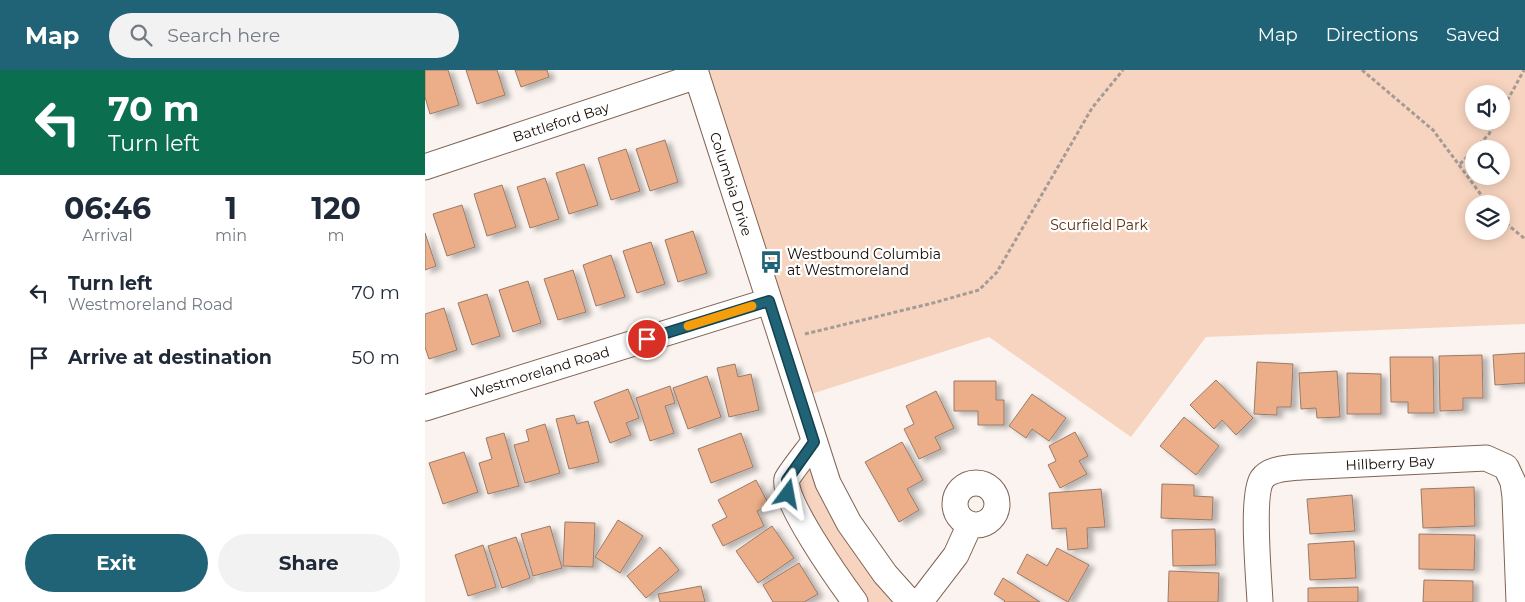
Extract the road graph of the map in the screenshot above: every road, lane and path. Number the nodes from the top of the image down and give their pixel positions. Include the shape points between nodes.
1 (1123, 70) edge
2 (1362, 70) edge
3 (1524, 70) edge
4 (696, 73) edge
5 (1510, 96) edge
6 (1491, 130) edge
7 (1483, 140) edge
8 (1465, 159) edge
9 (1460, 164) junction
10 (425, 167) edge
11 (1482, 195) edge
12 (1510, 226) edge
13 (1525, 239) edge
14 (769, 301) junction
15 (805, 334) dead end
16 (425, 408) edge
17 (814, 442) junction
18 (970, 524) dead end
19 (855, 602) edge
20 (910, 602) edge
21 (920, 602) edge
22 (1260, 602) edge
23 (1519, 602) edge

1 - 15 path via 1092,108 997,272 979,290
2 - 9 path via 1433,130
3 - 5 path
4 - 10 street, Battleford Bay
4 - 14 street, Columbia Drive
6 - 7 path
8 - 9 path
9 - 11 path
12 - 13 path
14 - 16 street, Westmoreland Road
14 - 17 street, Columbia Drive
17 - 19 street via 787,480 788,494 823,557
17 - 20 street, Columbia Drive via 828,483 849,523 885,574
18 - 21 street via 955,555
22 - 23 street, Hillberry Bay via 1257,499 1262,479 1275,470 1486,458 1506,467 1513,482

